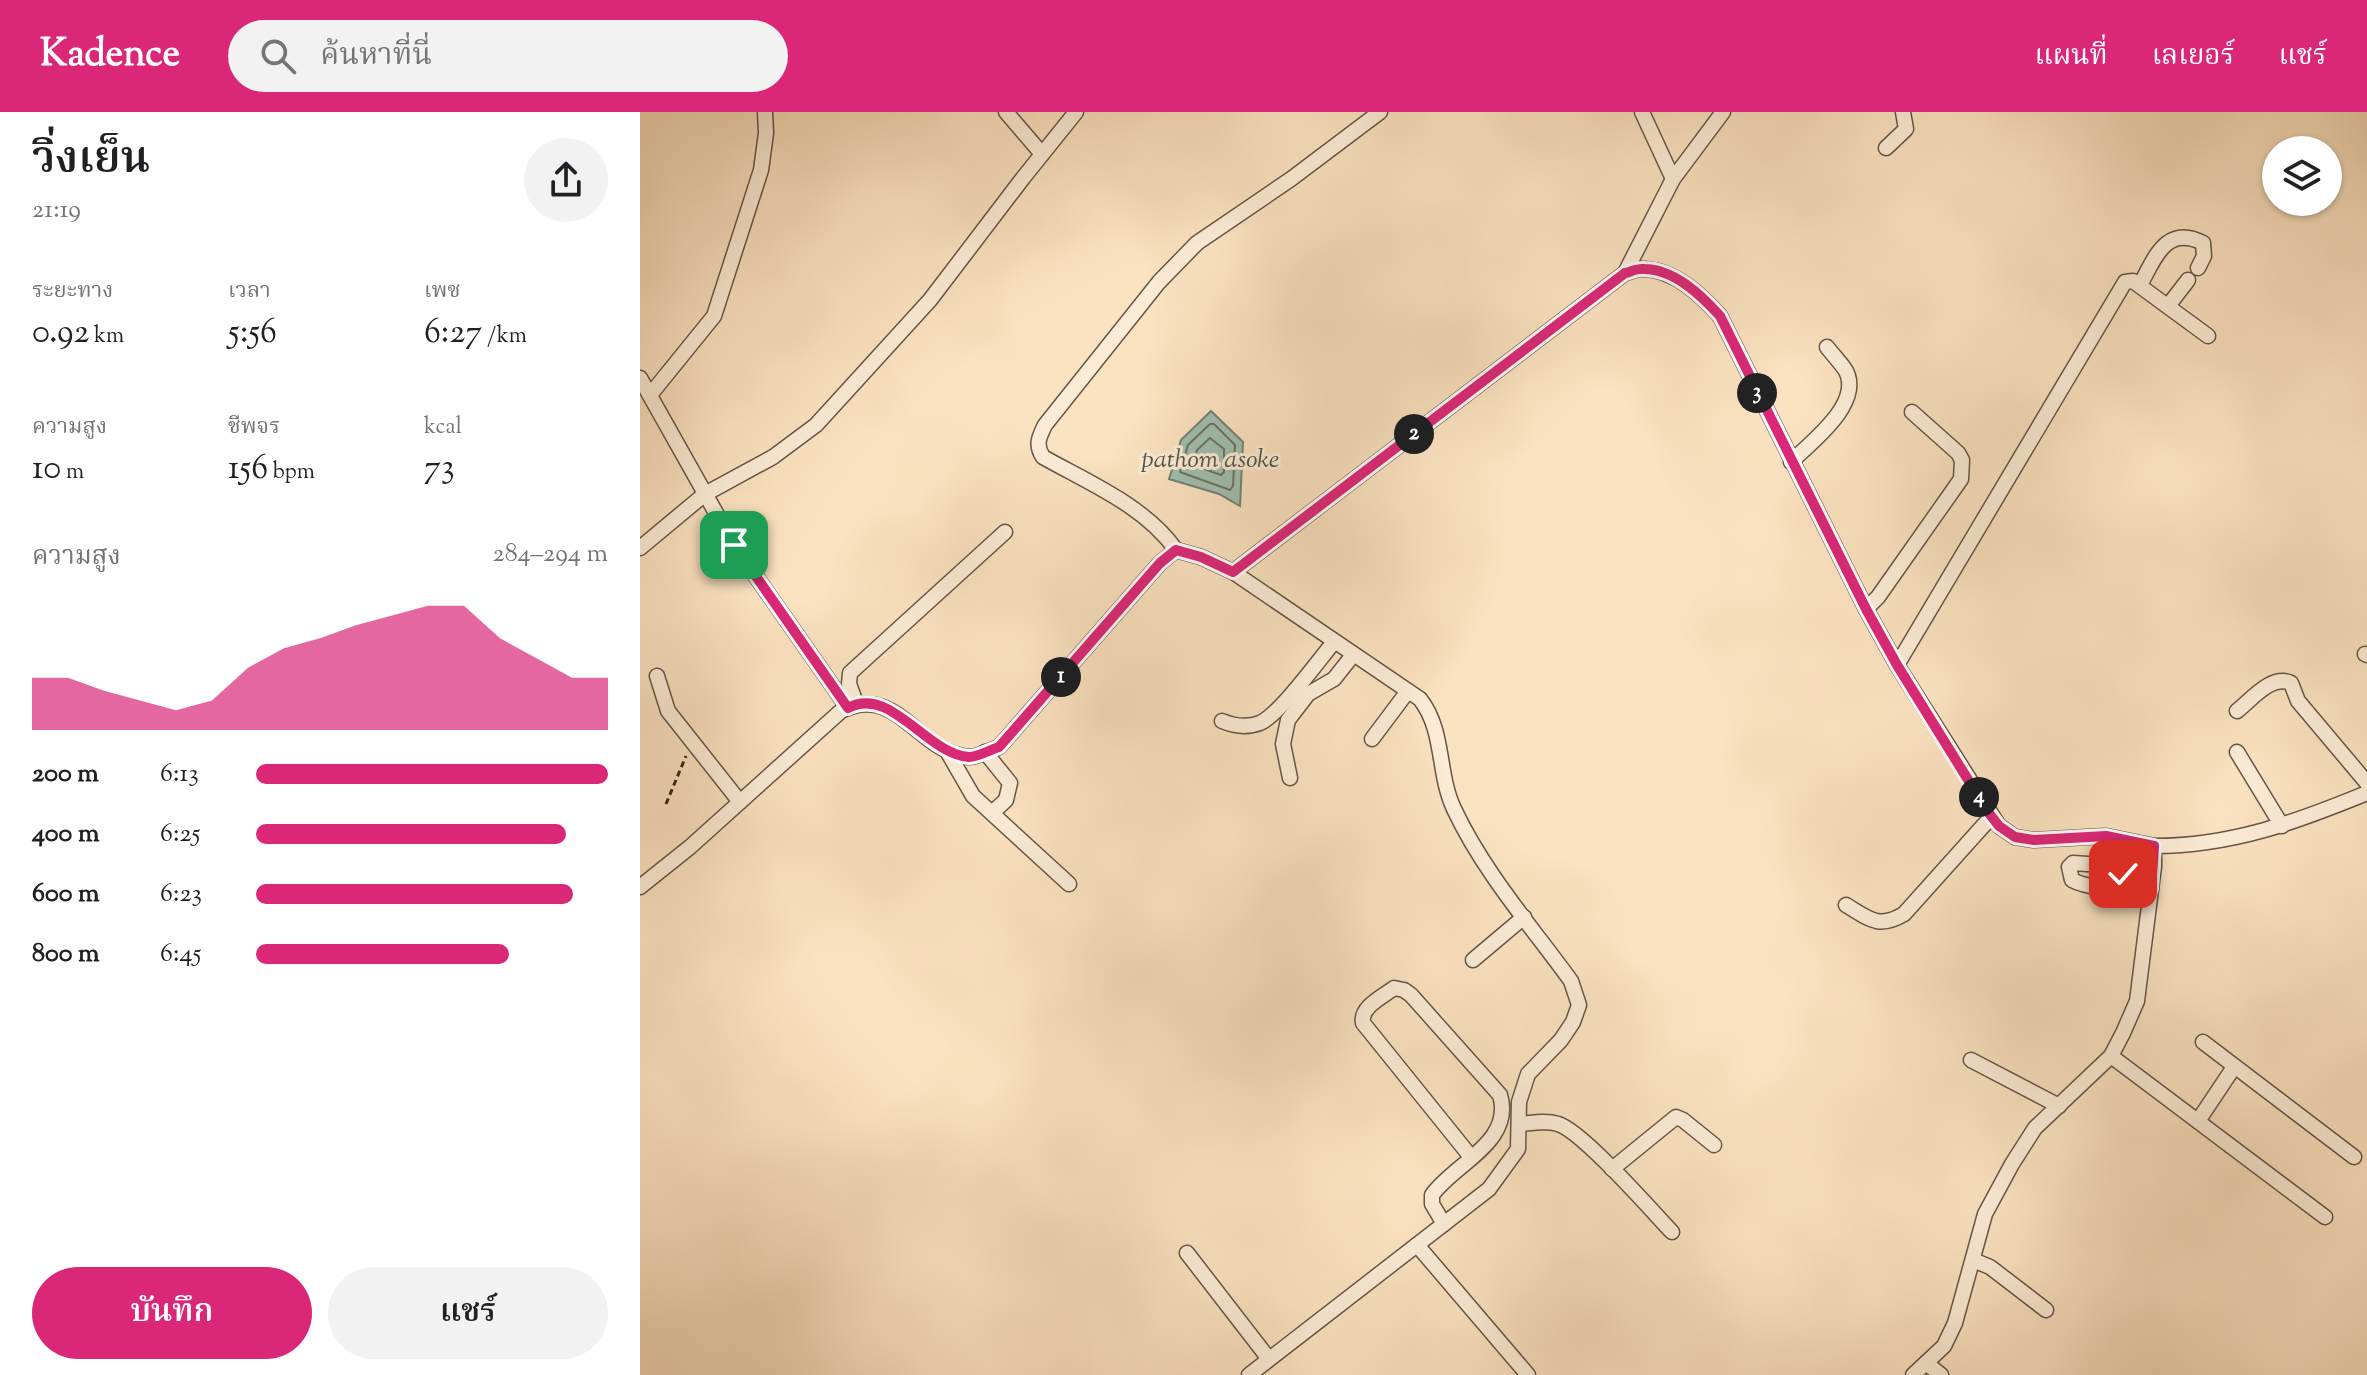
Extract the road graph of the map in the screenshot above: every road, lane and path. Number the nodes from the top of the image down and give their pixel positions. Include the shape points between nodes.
1 (765, 112) edge
2 (1006, 112) edge
3 (1076, 112) edge
4 (1380, 112) edge
5 (1642, 112) edge
6 (1723, 112) edge
7 (1903, 112) edge
8 (1886, 148) dead end
9 (1042, 154) junction
10 (1673, 179) junction
11 (2198, 268) dead end
12 (1625, 273) junction
13 (2188, 280) dead end
14 (2140, 285) junction
15 (2168, 306) junction
16 (2208, 336) dead end
17 (1827, 347) dead end
18 (640, 378) edge
19 (650, 395) junction
20 (1912, 412) dead end
21 (1791, 462) junction
22 (705, 494) junction
23 (1005, 532) dead end
24 (640, 548) edge
25 (1176, 550) junction
26 (1233, 572) junction
27 (1866, 609) junction
28 (1334, 642) junction
29 (1353, 655) junction
30 (1897, 665) junction
31 (657, 676) dead end
32 (1408, 691) junction
33 (852, 706) junction
34 (2237, 711) dead end
35 (1222, 721) dead end
36 (1372, 739) dead end
37 (693, 743) junction
38 (947, 751) junction
39 (985, 752) junction
40 (2237, 752) dead end
41 (1290, 778) dead end
42 (2367, 783) edge
43 (2367, 793) edge
44 (740, 802) junction
45 (666, 804) dead end
46 (992, 813) junction
47 (1992, 816) junction
48 (2282, 826) junction
49 (2154, 846) junction
50 (1069, 884) dead end
51 (640, 887) edge
52 (2121, 887) dead end
53 (2151, 889) junction
54 (1846, 905) dead end
55 (1524, 917) junction
56 (1473, 960) dead end
57 (2203, 1042) dead end
58 (2111, 1056) junction
59 (1971, 1060) dead end
60 (2234, 1067) junction
61 (2059, 1106) junction
62 (2198, 1121) junction
63 (1520, 1124) junction
64 (1714, 1145) dead end
65 (1471, 1157) junction
66 (2354, 1157) dead end
67 (1612, 1169) junction
68 (2325, 1217) dead end
69 (1444, 1224) junction
70 (1672, 1232) dead end
71 (1417, 1245) junction
72 (1187, 1253) dead end
73 (1973, 1260) junction
74 (2046, 1310) dead end
75 (1269, 1359) junction
76 (1926, 1363) junction
77 (1249, 1375) edge
78 (1528, 1375) edge
79 (1913, 1375) edge
80 (1941, 1375) edge

1 - 19 street via 761,170 714,316
2 - 9 street
3 - 9 street
4 - 25 street via 1197,243 1159,282 1038,440 1043,457 1130,507
5 - 10 street
6 - 10 street
7 - 8 street via 1906,129
9 - 22 street via 930,300 816,425 773,457
10 - 12 street
11 - 14 street via 2203,243 2183,236 2159,252
12 - 21 street via 1644,269 1667,275 1689,286 1720,316
12 - 26 street
13 - 15 street
14 - 15 street
14 - 30 street via 2129,279 2118,289
15 - 16 street
17 - 21 street via 1846,370 1846,402
18 - 19 street
19 - 22 street
20 - 27 street via 1958,453 1961,479
21 - 27 street
22 - 24 street
22 - 33 street via 734,545
23 - 33 street via 850,673
25 - 26 street
25 - 39 street via 999,747
26 - 28 street
27 - 30 street
28 - 29 street
28 - 35 street via 1262,722 1235,726
29 - 32 street
29 - 41 street via 1334,679 1308,694 1288,720 1283,744
30 - 47 street
31 - 37 street via 668,711
32 - 36 street
32 - 55 street via 1430,712 1444,777 1472,844
33 - 38 street via 871,702 886,708
33 - 44 street
34 - 42 street via 2273,682 2286,680
37 - 44 street
37 - 45 path
38 - 39 street via 972,757
38 - 46 street via 973,796
39 - 46 street via 1010,783 1006,800
40 - 48 street
43 - 48 street
44 - 51 street
46 - 50 street
47 - 49 street via 2015,837 2106,836
47 - 54 street via 1904,914 1870,920
48 - 49 street via 2216,843
49 - 53 street
52 - 53 street
53 - 58 street via 2137,1001
55 - 56 street
55 - 63 street via 1571,981 1579,1005 1561,1040 1528,1074 1519,1102
57 - 60 street
58 - 61 street
58 - 62 street
59 - 61 street
60 - 62 street
60 - 66 street
61 - 73 street via 2035,1128 2012,1164 1985,1214
62 - 68 street
63 - 67 street via 1557,1123
63 - 69 street via 1518,1149 1505,1170
64 - 67 street via 1676,1117
65 - 65 street via 1363,1023 1365,1011 1394,988 1411,995 1500,1095 1500,1125
65 - 69 street via 1432,1195
67 - 70 street
69 - 71 street
71 - 75 street
71 - 78 street
72 - 75 street
73 - 74 street
73 - 76 street via 1955,1323 1944,1346
75 - 77 street
76 - 79 street
76 - 80 street

